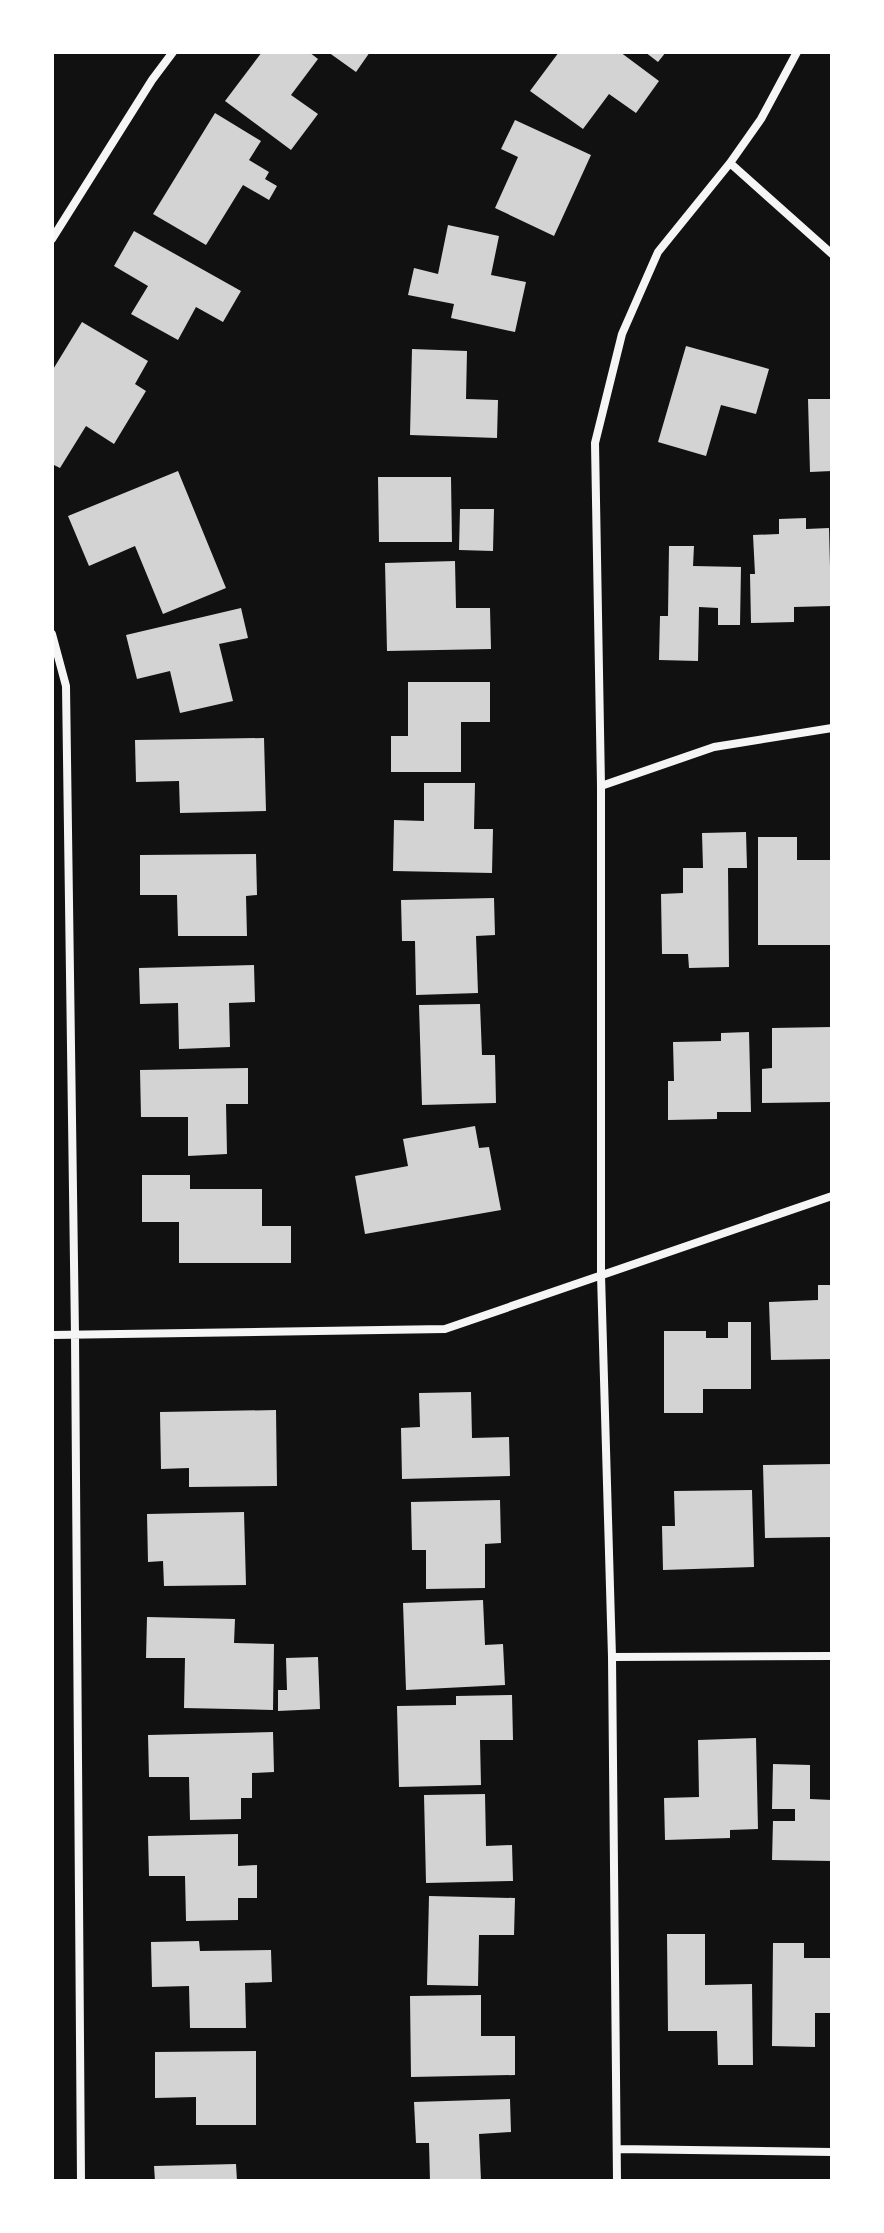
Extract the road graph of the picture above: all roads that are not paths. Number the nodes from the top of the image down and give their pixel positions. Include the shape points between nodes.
1 (173, 52) edge
2 (797, 52) edge
3 (730, 163) junction
4 (52, 239) edge
5 (832, 254) edge
6 (52, 634) edge
7 (832, 728) edge
8 (601, 786) junction
9 (832, 1196) edge
10 (601, 1275) junction
11 (52, 1335) edge
12 (75, 1335) junction
13 (832, 1656) edge
14 (612, 1657) junction
15 (617, 2149) junction
16 (832, 2152) edge
17 (81, 2181) edge
18 (617, 2181) edge

1 - 4 street
2 - 3 street
3 - 5 street
3 - 8 street via 658,252 622,334 595,443
6 - 12 street via 66,686
7 - 8 street via 714,747
8 - 10 street
9 - 10 street
10 - 12 street via 445,1329
10 - 14 street
11 - 12 street
12 - 17 street
13 - 14 street
14 - 15 street
15 - 16 street
15 - 18 street

